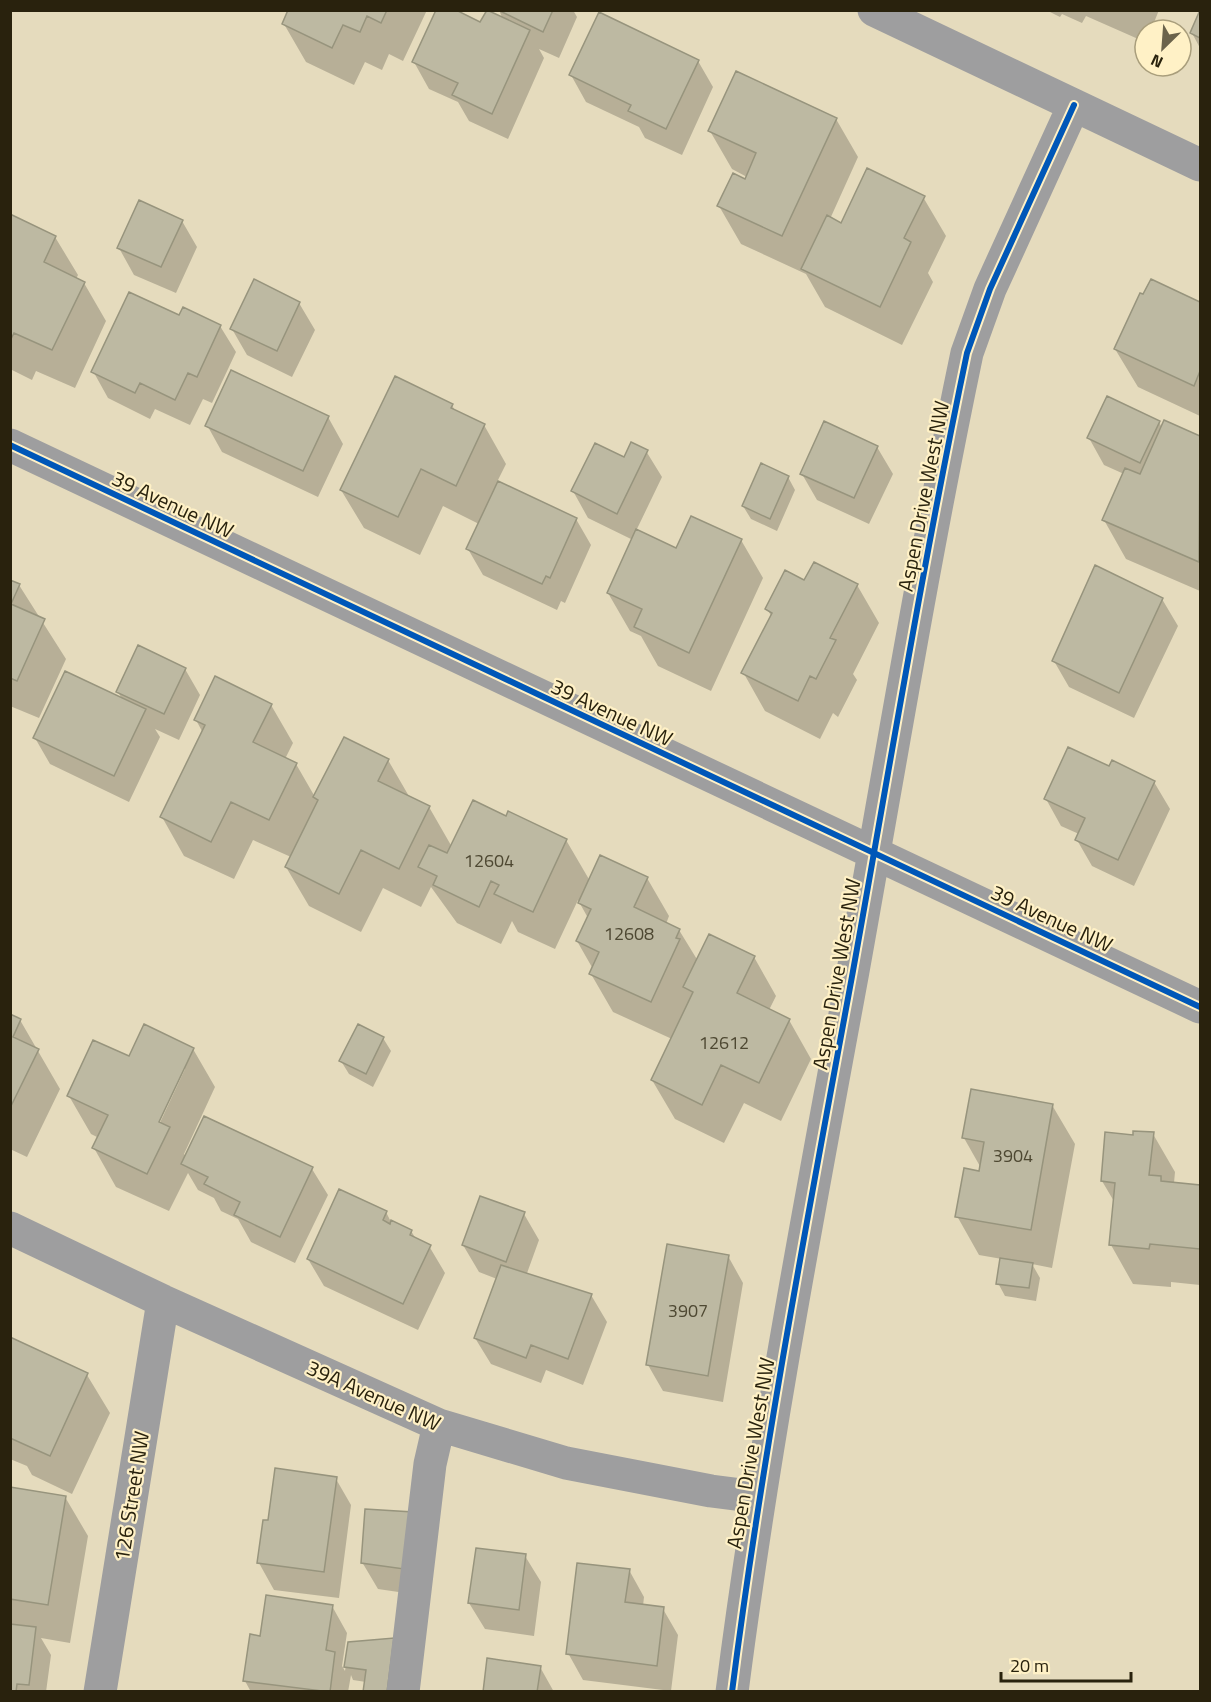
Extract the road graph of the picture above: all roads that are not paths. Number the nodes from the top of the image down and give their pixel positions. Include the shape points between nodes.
1 (874, 10) edge
2 (1074, 105) junction
3 (1200, 165) edge
4 (10, 446) edge
5 (874, 854) junction
6 (1200, 1007) edge
7 (10, 1228) edge
8 (163, 1301) junction
9 (439, 1425) junction
10 (758, 1497) junction
11 (100, 1692) edge
12 (402, 1692) edge
13 (732, 1692) edge

1 - 2 street
2 - 3 street
2 - 5 street, Aspen Drive West NW via 990,289 967,352
4 - 5 street, 39 Avenue NW
5 - 6 street, 39 Avenue NW
5 - 10 street, Aspen Drive West NW
7 - 8 street, 39A Avenue NW
8 - 9 street, 39A Avenue NW
8 - 11 street, 126 Street NW
9 - 10 street, 39A Avenue NW via 566,1463
9 - 12 street via 430,1464
10 - 13 street, Aspen Drive West NW

